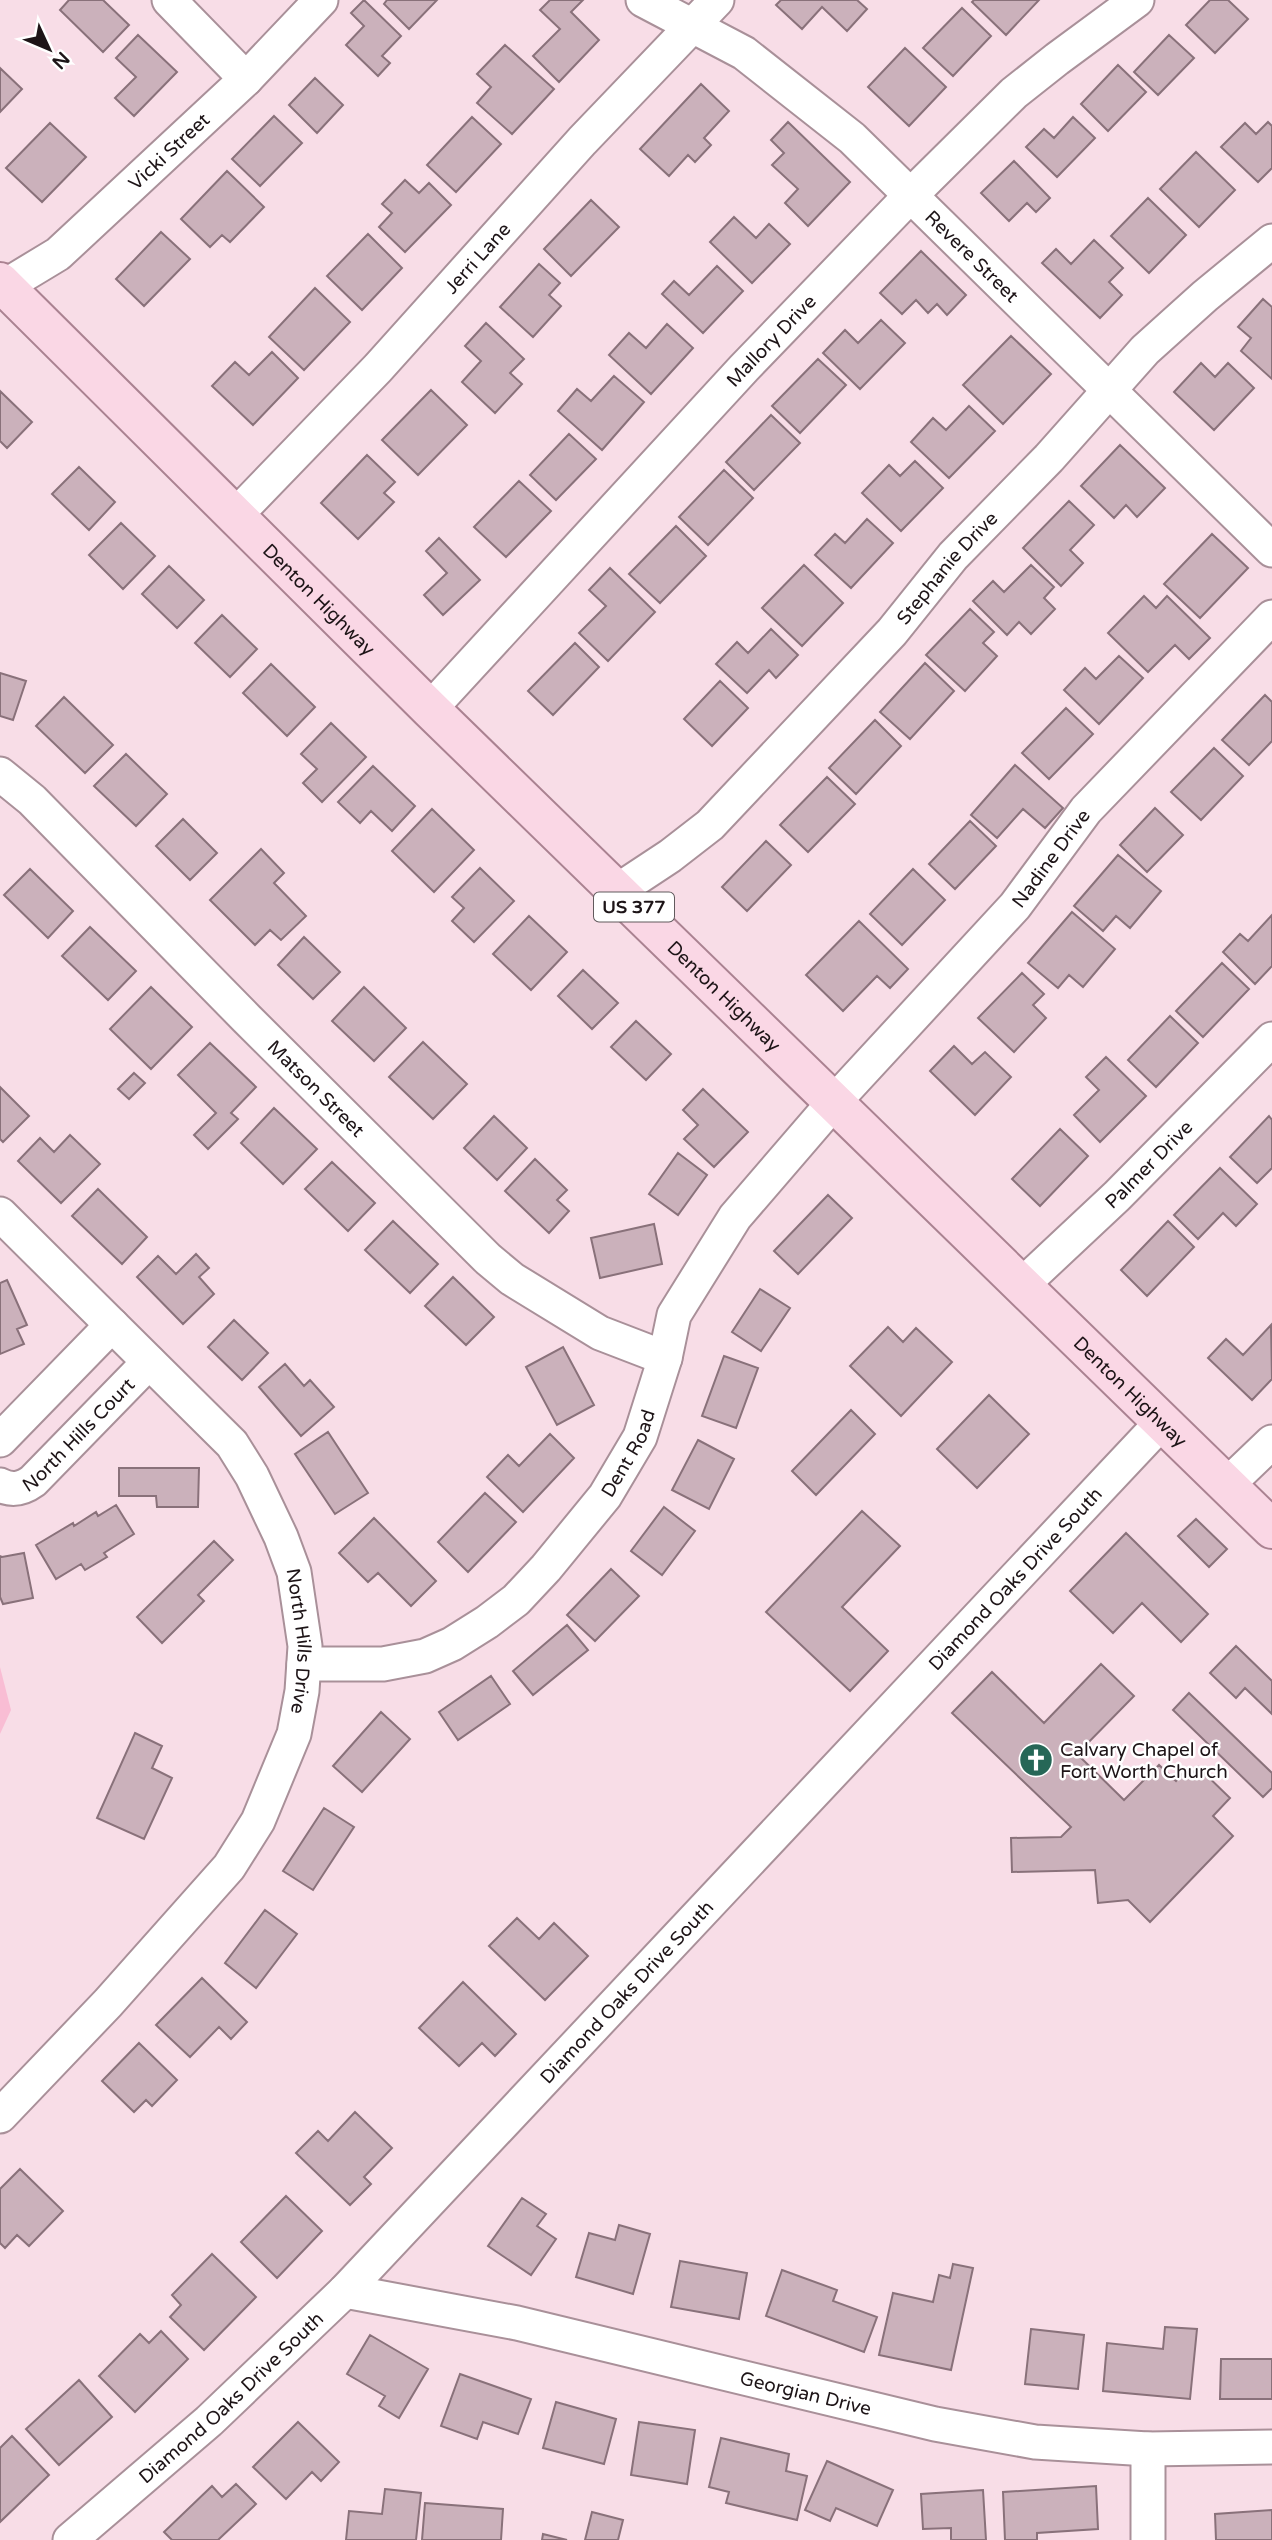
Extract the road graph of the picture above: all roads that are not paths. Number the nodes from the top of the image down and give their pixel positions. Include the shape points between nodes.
1 (169, 0) edge
2 (321, 0) edge
3 (643, 0) edge
4 (717, 0) edge
5 (1137, 0) edge
6 (693, 26) junction
7 (246, 79) junction
8 (911, 195) junction
9 (1272, 241) edge
10 (2, 286) edge
11 (1110, 390) junction
12 (235, 516) junction
13 (1272, 550) edge
14 (1272, 617) edge
15 (430, 709) junction
16 (0, 774) edge
17 (617, 891) junction
18 (1272, 1039) edge
19 (834, 1102) junction
20 (0, 1214) edge
21 (1022, 1286) junction
22 (112, 1325) junction
23 (664, 1358) junction
24 (149, 1362) junction
25 (1162, 1422) junction
26 (0, 1440) edge
27 (1272, 1442) edge
28 (0, 1485) edge
29 (1227, 1485) junction
30 (1272, 1529) edge
31 (304, 1664) junction
32 (0, 2116) edge
33 (345, 2291) junction
34 (1272, 2447) edge
35 (1147, 2449) junction
36 (74, 2539) edge
37 (1148, 2540) edge

1 - 7 street
2 - 7 street, Vicki Street
3 - 6 street, Revere Street
4 - 6 street, Jerri Lane
5 - 8 street, Mallory Drive via 1014,93
6 - 8 street, Revere Street via 744,53 852,138
6 - 12 street, Jerri Lane
7 - 10 street, Vicki Street via 58,254
8 - 11 street, Revere Street
8 - 15 street, Mallory Drive via 744,368
9 - 11 street, Stephanie Drive via 1155,341
10 - 12 main road, Denton Highway / US 377
11 - 13 street, Revere Street
11 - 17 street, Stephanie Drive via 710,825
12 - 15 main road, Denton Highway / US 377
14 - 19 street, Nadine Drive via 1086,810 1015,906
15 - 17 main road, Denton Highway / US 377
16 - 23 street, Matson Street via 32,800 488,1259 600,1333
17 - 19 main road, Denton Highway / US 377
18 - 21 street, Palmer Drive
19 - 21 main road, Denton Highway / US 377
19 - 23 street, Dent Road via 735,1217 674,1315
20 - 22 street, North Hills Drive
21 - 25 main road, Denton Highway / US 377
22 - 24 street, North Hills Drive
22 - 26 street
23 - 31 street, Dent Road via 640,1437 605,1496 516,1600 452,1644 425,1656 383,1664
24 - 28 street, North Hills Court via 33,1481 19,1489
24 - 31 street, North Hills Drive via 232,1444 252,1476 294,1572
25 - 29 main road, Denton Highway / US 377
25 - 33 street, Diamond Oaks Drive South
27 - 29 street
29 - 30 main road, Denton Highway / US 377
31 - 32 street, North Hills Drive via 293,1734 258,1822 229,1867
33 - 35 street, Georgian Drive via 517,2323 935,2424 1035,2442
33 - 36 street, Diamond Oaks Drive South via 209,2421
34 - 35 street, Georgian Drive
35 - 37 street

